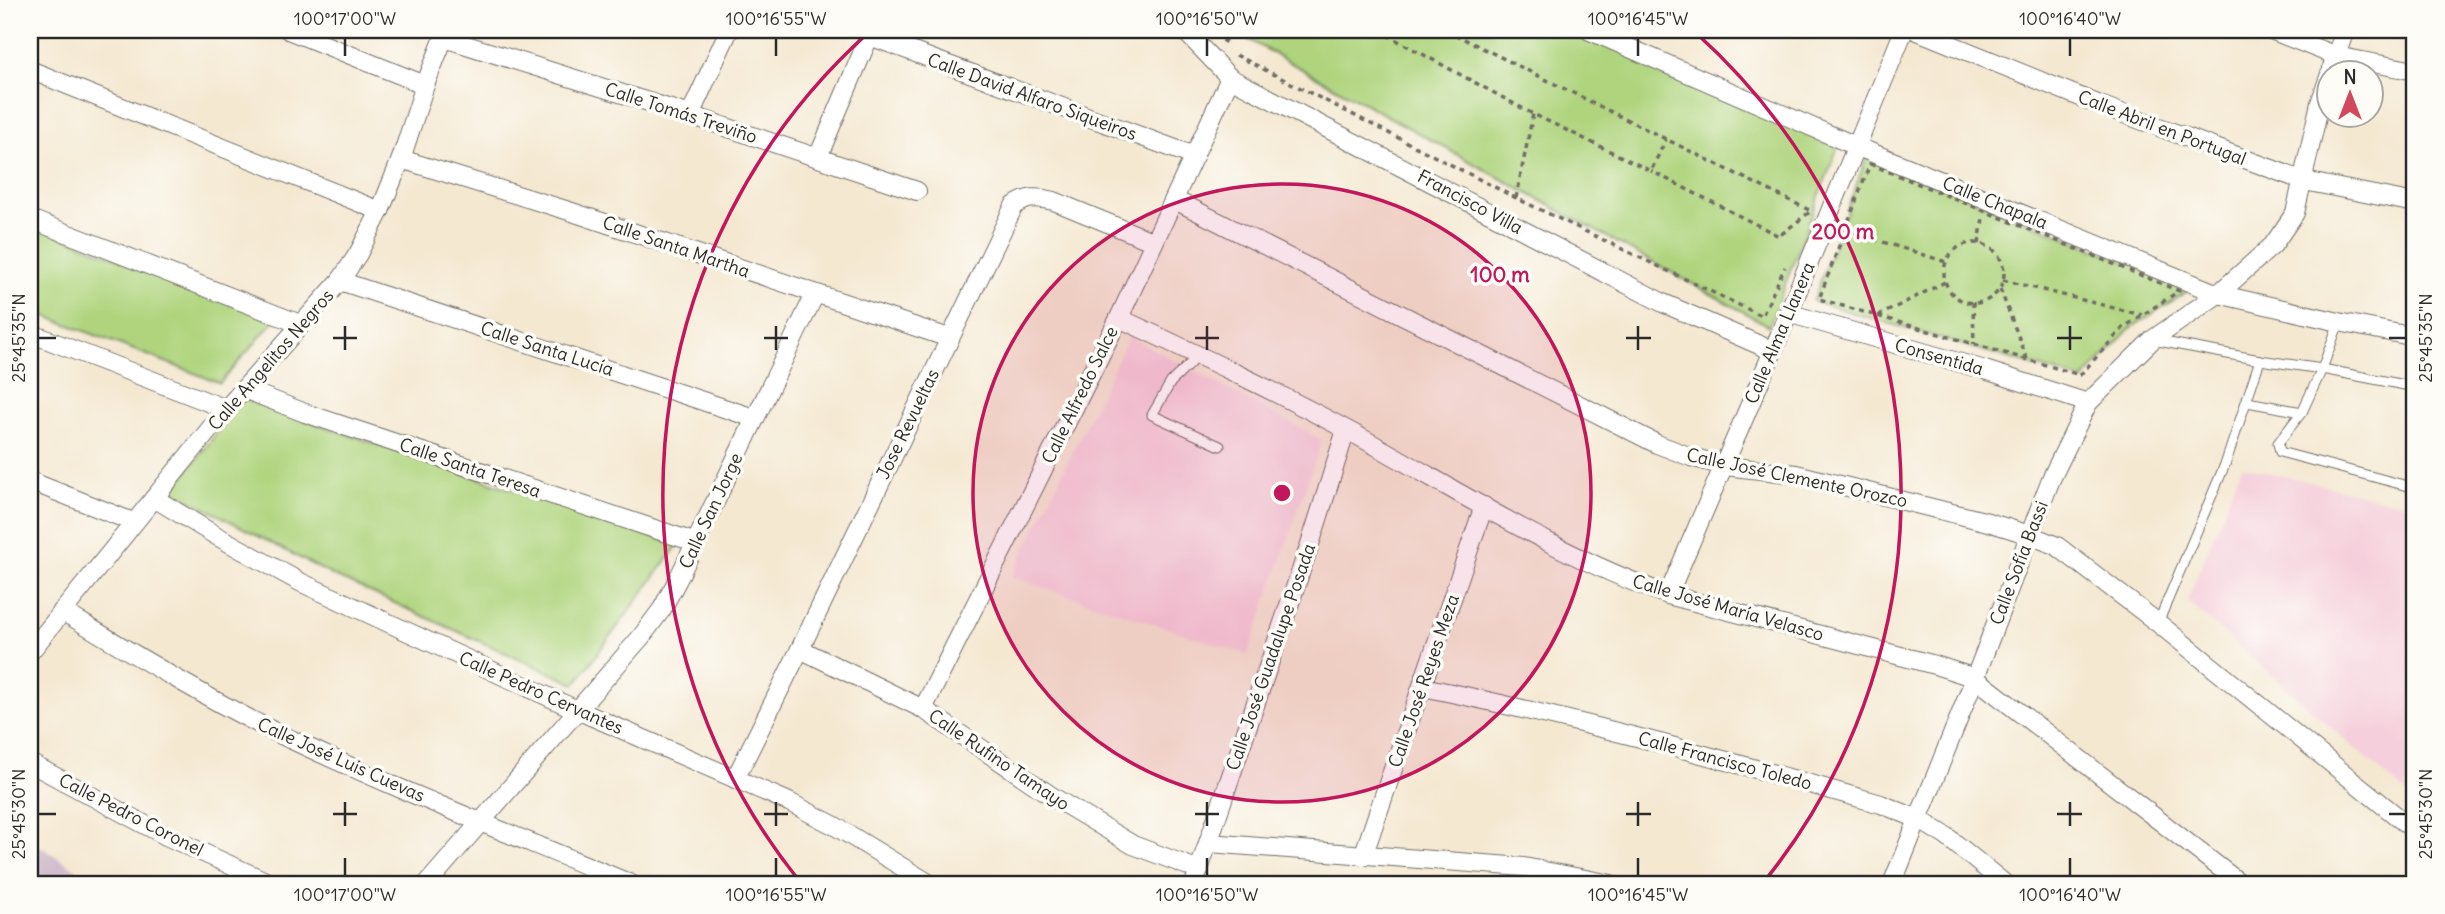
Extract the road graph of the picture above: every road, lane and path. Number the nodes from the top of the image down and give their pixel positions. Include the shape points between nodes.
1 (288, 30) edge
2 (729, 30) edge
3 (1184, 30) edge
4 (1231, 30) edge
5 (1378, 30) edge
6 (1446, 30) edge
7 (1588, 30) edge
8 (1904, 30) edge
9 (1915, 30) edge
10 (2271, 30) edge
11 (2345, 30) edge
12 (871, 33) edge
13 (445, 34) edge
14 (1220, 47) dead end
15 (1232, 53) dead end
16 (2336, 56) junction
17 (2335, 60) edge
18 (30, 70) edge
19 (2415, 71) edge
20 (1230, 78) junction
21 (425, 85) junction
22 (1533, 114) junction
23 (690, 115) junction
24 (2316, 122) edge
25 (1666, 139) junction
26 (1858, 147) junction
27 (1194, 156) junction
28 (818, 157) junction
29 (401, 159) junction
30 (1651, 171) junction
31 (2304, 181) junction
32 (917, 191) dead end
33 (1516, 198) junction
34 (1175, 200) junction
35 (2415, 204) edge
36 (380, 211) junction
37 (1811, 211) junction
38 (1985, 212) junction
39 (30, 219) edge
40 (1807, 220) dead end
41 (1844, 230) junction
42 (1154, 242) junction
43 (1979, 244) junction
44 (1788, 260) dead end
45 (1946, 262) junction
46 (2003, 280) junction
47 (340, 281) junction
48 (1945, 282) junction
49 (2000, 289) junction
50 (815, 294) junction
51 (2218, 294) junction
52 (1973, 303) junction
53 (1788, 313) junction
54 (2142, 315) junction
55 (1878, 316) junction
56 (1119, 318) junction
57 (2339, 322) junction
58 (300, 324) junction
59 (30, 332) edge
60 (2415, 337) edge
61 (949, 338) junction
62 (2152, 340) junction
63 (1975, 344) junction
64 (1773, 351) junction
65 (1199, 355) junction
66 (2027, 359) junction
67 (2260, 360) junction
68 (2322, 369) junction
69 (2415, 387) edge
70 (244, 389) junction
71 (2247, 402) junction
72 (2088, 403) junction
73 (226, 409) junction
74 (2302, 412) junction
75 (754, 418) junction
76 (1346, 430) junction
77 (1220, 446) dead end
78 (1725, 466) junction
79 (30, 481) edge
80 (2415, 488) edge
81 (154, 498) junction
82 (1484, 506) junction
83 (133, 522) junction
84 (2030, 535) junction
85 (697, 543) junction
86 (1668, 595) junction
87 (62, 611) junction
88 (30, 621) edge
89 (2158, 623) junction
90 (48, 628) junction
91 (800, 649) junction
92 (30, 652) edge
93 (1975, 678) junction
94 (1423, 687) junction
95 (923, 709) junction
96 (578, 710) junction
97 (30, 763) edge
98 (735, 779) junction
99 (1918, 820) junction
100 (481, 821) junction
101 (2415, 831) edge
102 (1209, 844) junction
103 (1363, 856) junction
104 (1197, 877) edge
105 (30, 881) edge
106 (36, 884) edge
107 (272, 884) edge
108 (427, 884) edge
109 (631, 884) edge
110 (930, 884) edge
111 (1611, 884) edge
112 (1892, 884) edge
113 (2005, 884) edge
114 (2241, 884) edge

1 - 21 street
2 - 23 street
3 - 20 street, Francisco Villa
4 - 14 path
5 - 22 path
6 - 25 path
7 - 26 street, Calle Chapala
8 - 26 street, Calle Alma Llanera
9 - 31 street, Calle Abril en Portugal
10 - 16 street
11 - 16 street, Calle Sofía Bassi
12 - 27 street, Calle David Alfaro Siqueiros
12 - 28 street
13 - 21 street, Calle Angelitos Negros
13 - 23 street, Calle Tomás Treviño
15 - 33 path
16 - 17 street, Calle Sofía Bassi
16 - 19 street
18 - 36 street
20 - 27 street, Calle Alfredo Salce
20 - 64 street, Francisco Villa via 1663,303
21 - 29 street, Calle Angelitos Negros
22 - 30 path
22 - 33 path
23 - 28 street, Calle Tomás Treviño
24 - 31 street, Calle Sofía Bassi
25 - 30 path
25 - 37 path
26 - 51 street, Calle Chapala
26 - 53 street, Calle Alma Llanera
27 - 34 street, Calle Alfredo Salce
28 - 32 street, Calle Tomás Treviño
29 - 36 street, Calle Angelitos Negros
29 - 50 street, Calle Santa Martha
30 - 37 path via 1779,236
31 - 35 street, Calle Abril en Portugal
31 - 51 street, Calle Sofía Bassi via 2295,213 2273,245
33 - 44 path via 1762,316
34 - 42 street, Calle Alfredo Salce
34 - 78 street, Calle José Clemente Orozco via 1605,419 1657,444
36 - 47 street, Calle Angelitos Negros
37 - 40 path
38 - 41 path via 1870,164
38 - 43 path
38 - 54 path via 2179,291
39 - 58 street
41 - 45 path
41 - 55 path via 1819,299
42 - 56 street, Calle Alfredo Salce
42 - 61 street, Jose Revueltas via 1054,201 1024,199 1006,219
43 - 45 path via 1959,247
43 - 46 path via 1996,253
45 - 48 path
46 - 49 path
46 - 54 path
47 - 58 street, Calle Angelitos Negros
47 - 75 street, Calle Santa Lucía
48 - 52 path via 1957,298
48 - 55 path
49 - 52 path via 1985,301
49 - 66 path
50 - 61 street, Calle Santa Martha
50 - 75 street, Calle San Jorge
51 - 57 street, Calle Chapala
51 - 62 street, Calle Sofía Bassi
52 - 63 path
53 - 64 street, Calle Alma Llanera
53 - 72 street, Consentida
54 - 66 path via 2123,328 2080,375
55 - 63 path
56 - 65 street, Calle José María Velasco
56 - 95 street, Calle Alfredo Salce
57 - 60 street, Calle Chapala
57 - 68 lane
58 - 70 street, Calle Angelitos Negros
59 - 73 street
61 - 91 street, Jose Revueltas
62 - 67 lane
62 - 72 street, Calle Sofía Bassi
63 - 66 path
64 - 78 street, Calle Alma Llanera
65 - 76 street, Calle José María Velasco
65 - 77 lane via 1171,382 1152,415
67 - 68 lane
67 - 71 lane
68 - 69 lane
68 - 74 lane
70 - 73 street, Calle Angelitos Negros
70 - 85 street, Calle Santa Teresa
71 - 74 lane
71 - 89 lane
72 - 84 street, Calle Sofía Bassi via 2050,479
73 - 81 street, Calle Angelitos Negros
74 - 80 lane via 2278,443 2280,452
75 - 85 street, Calle San Jorge
76 - 82 street, Calle José María Velasco
76 - 102 street, Calle José Guadalupe Posada
78 - 84 street, Calle José Clemente Orozco via 1796,474
78 - 86 street, Calle Alma Llanera
79 - 83 street
81 - 83 street, Calle Angelitos Negros
81 - 96 street, Calle Pedro Cervantes via 300,582
82 - 86 street, Calle José María Velasco via 1573,555
82 - 94 street, Calle José Reyes Meza
83 - 87 street, Calle Angelitos Negros
84 - 89 street, Calle José Clemente Orozco via 2057,545
84 - 93 street, Calle Sofía Bassi
85 - 96 street, Calle San Jorge via 662,609
86 - 93 street, Calle José María Velasco
87 - 90 street, Calle Angelitos Negros
87 - 100 street, Calle José Luis Cuevas via 221,704
88 - 90 street
89 - 101 street, Calle José Clemente Orozco
90 - 92 street, Calle Angelitos Negros
91 - 95 street, Calle Rufino Tamayo
91 - 98 street, Jose Revueltas
93 - 99 street, Calle Sofía Bassi
93 - 114 street, Calle José María Velasco
94 - 99 street, Calle Francisco Toledo via 1772,774 1881,804
94 - 103 street, Calle José Reyes Meza
95 - 104 street, Calle Rufino Tamayo via 1053,797
96 - 98 street, Calle Pedro Cervantes
96 - 100 street, Calle San Jorge
97 - 107 street, Calle Pedro Coronel via 166,836
98 - 110 street, Calle Pedro Cervantes via 835,826
99 - 112 street, Calle Sofía Bassi
99 - 113 street, Calle Francisco Toledo via 1946,836
100 - 108 street, Calle San Jorge
100 - 109 street, Calle José Luis Cuevas
102 - 103 street
102 - 104 street, Calle José Guadalupe Posada
103 - 111 street via 1524,867
105 - 106 lane

